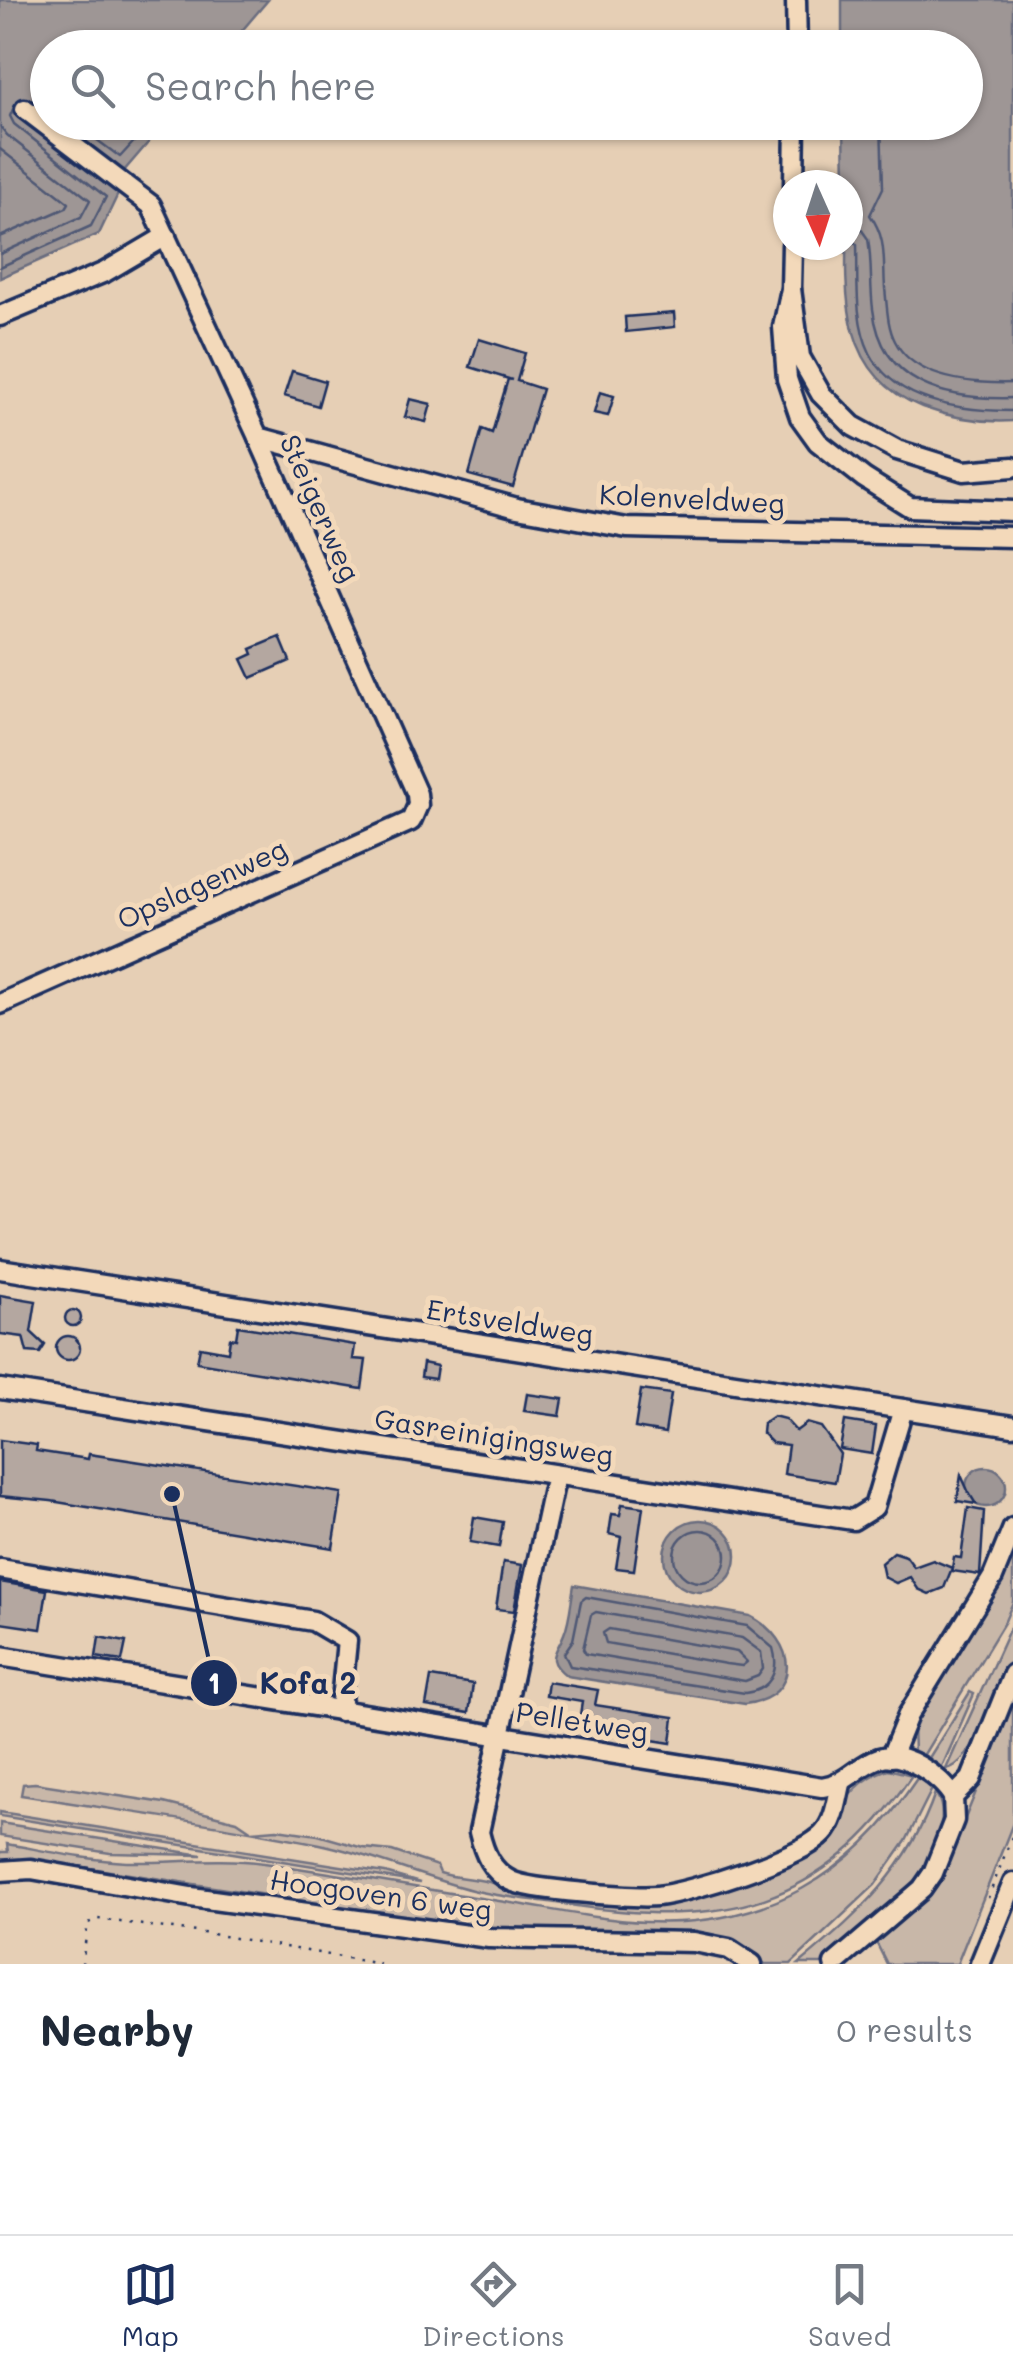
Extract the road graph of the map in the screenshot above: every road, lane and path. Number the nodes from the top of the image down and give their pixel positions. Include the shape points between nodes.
1 (796, 0) edge
2 (797, 30) edge
3 (25, 110) dead end
4 (30, 114) edge
5 (64, 140) edge
6 (795, 140) edge
7 (794, 170) edge
8 (166, 236) junction
9 (792, 260) edge
10 (791, 289) junction
11 (0, 316) edge
12 (258, 437) junction
13 (1013, 468) edge
14 (1013, 511) edge
15 (1013, 537) edge
16 (418, 805) joint
17 (0, 1004) edge
18 (0, 1270) edge
19 (0, 1389) edge
20 (903, 1409) junction
21 (1013, 1426) edge
22 (556, 1475) junction
23 (1013, 1528) edge
24 (0, 1569) edge
25 (0, 1656) edge
26 (1013, 1674) edge
27 (340, 1711) junction
28 (501, 1737) junction
29 (892, 1757) junction
30 (841, 1784) junction
31 (953, 1797) junction
32 (0, 1871) edge
33 (1013, 1883) edge
34 (82, 1964) edge
35 (380, 1964) edge
36 (752, 1964) edge
37 (834, 1964) edge
38 (980, 1964) edge

1 - 2 street
3 - 4 street, Steigerweg
5 - 8 street, Steigerweg via 150,205
6 - 7 street
8 - 11 street via 105,272
8 - 12 street, Steigerweg
9 - 10 street
10 - 13 street via 800,357 822,394 853,426 897,450 964,471
10 - 14 street via 783,327 788,379 800,417 818,442 910,507
12 - 15 street, Kolenveldweg via 517,508 628,528
12 - 16 street, Steigerweg
16 - 17 street, Opslagenweg via 410,820
18 - 20 street, Ertsveldweg
19 - 22 street, Gasreinigingsweg
20 - 21 street, Ertsveldweg
20 - 22 street, Gasreinigingsweg via 874,1507 853,1520
22 - 28 street
23 - 29 street via 993,1577 908,1714
24 - 27 street via 313,1621 347,1641
25 - 27 street, Pelletweg
26 - 31 street via 971,1779
27 - 28 street, Pelletweg
28 - 30 street, Pelletweg via 822,1787
28 - 30 street via 479,1832 485,1859 512,1882 583,1892 658,1896 808,1846 833,1818
29 - 30 street via 879,1758
29 - 31 street via 920,1768
31 - 37 street via 954,1820 922,1889
32 - 36 street, Hoogoven 6 weg via 30,1869 490,1938 694,1942 729,1949
33 - 38 street
34 - 35 path via 88,1923 98,1918

